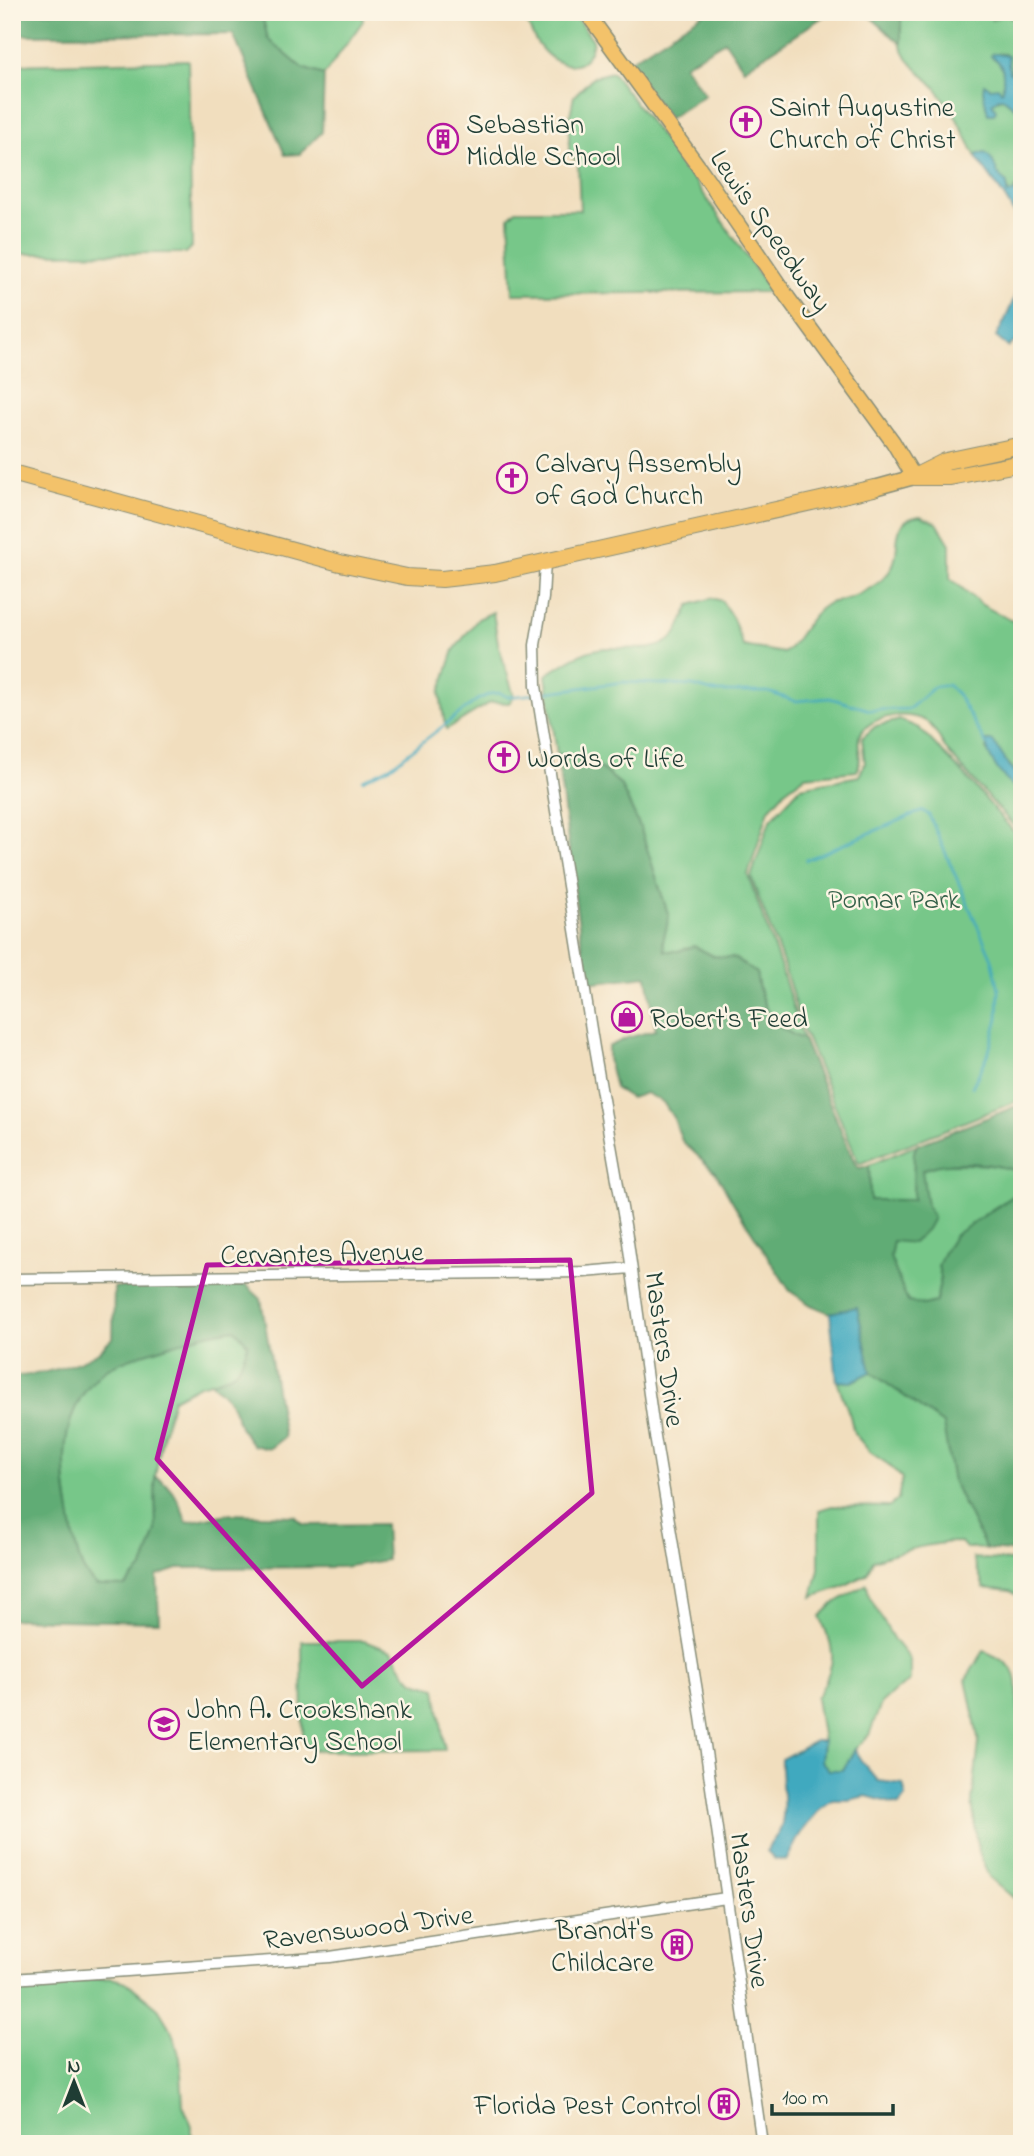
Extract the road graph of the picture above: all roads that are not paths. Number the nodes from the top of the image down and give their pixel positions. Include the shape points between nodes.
1 (586, 12) edge
2 (1022, 445) edge
3 (1022, 463) edge
4 (12, 473) edge
5 (914, 478) junction
6 (874, 488) joint
7 (545, 561) junction
8 (631, 1268) junction
9 (12, 1279) edge
10 (726, 1898) junction
11 (12, 1979) edge
12 (762, 2144) edge

1 - 5 main road, Lewis Speedway via 893,442
2 - 5 highway via 946,461
3 - 5 highway via 950,477
4 - 7 highway via 407,577 468,577
5 - 6 main road
6 - 7 highway
7 - 8 street, Masters Drive via 535,645 536,686
8 - 9 street, Cervantes Avenue
8 - 10 street, Masters Drive
10 - 11 street, Ravenswood Drive via 330,1957
10 - 12 street, Masters Drive

